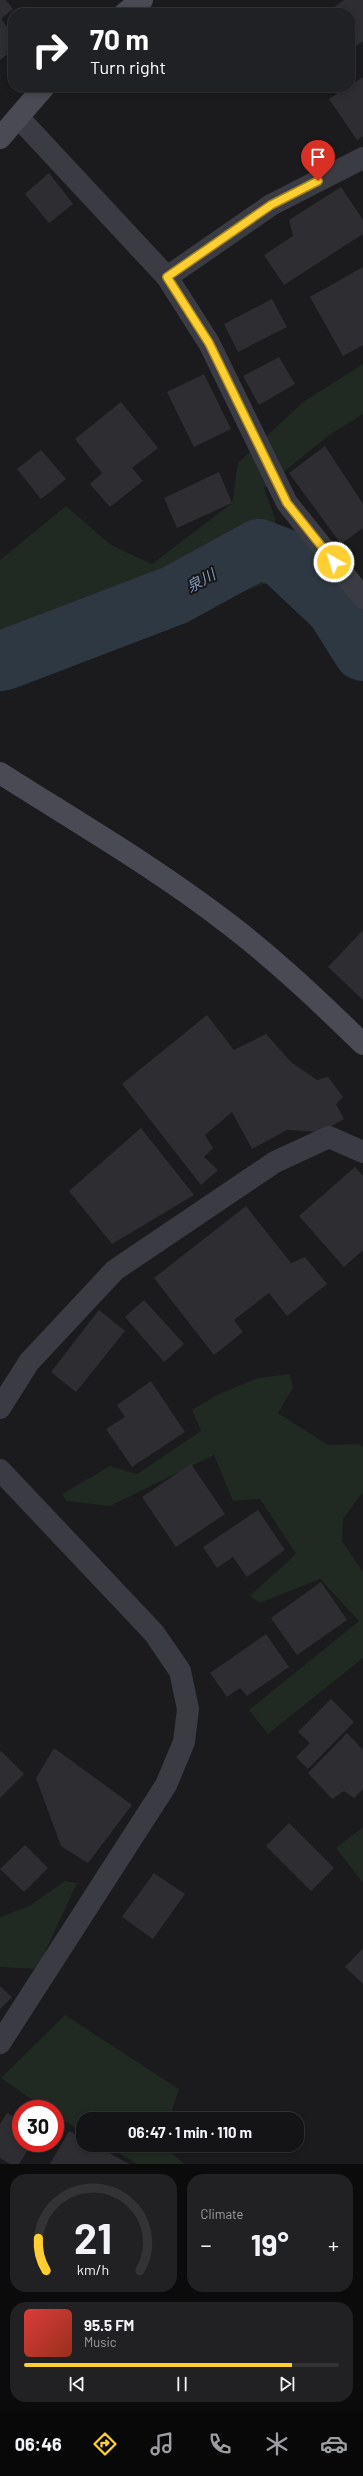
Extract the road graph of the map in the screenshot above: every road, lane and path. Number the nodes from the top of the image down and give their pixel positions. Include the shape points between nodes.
1 (142, 0) edge
2 (132, 8) edge
3 (40, 92) edge
4 (18, 117) junction
5 (0, 138) edge
6 (363, 158) edge
7 (167, 277) junction
8 (363, 598) edge
9 (0, 773) edge
10 (363, 1044) edge
11 (363, 1152) edge
12 (0, 1408) edge
13 (0, 1470) edge
14 (0, 2042) edge

1 - 2 street
3 - 4 street
4 - 5 street
4 - 7 street
6 - 7 street via 271,205
7 - 8 street via 209,343 287,503
9 - 10 street via 146,866 230,925 326,1008
11 - 12 street via 329,1137 275,1162 115,1270 29,1362
13 - 14 street via 154,1632 180,1671 188,1709 184,1742 166,1785

